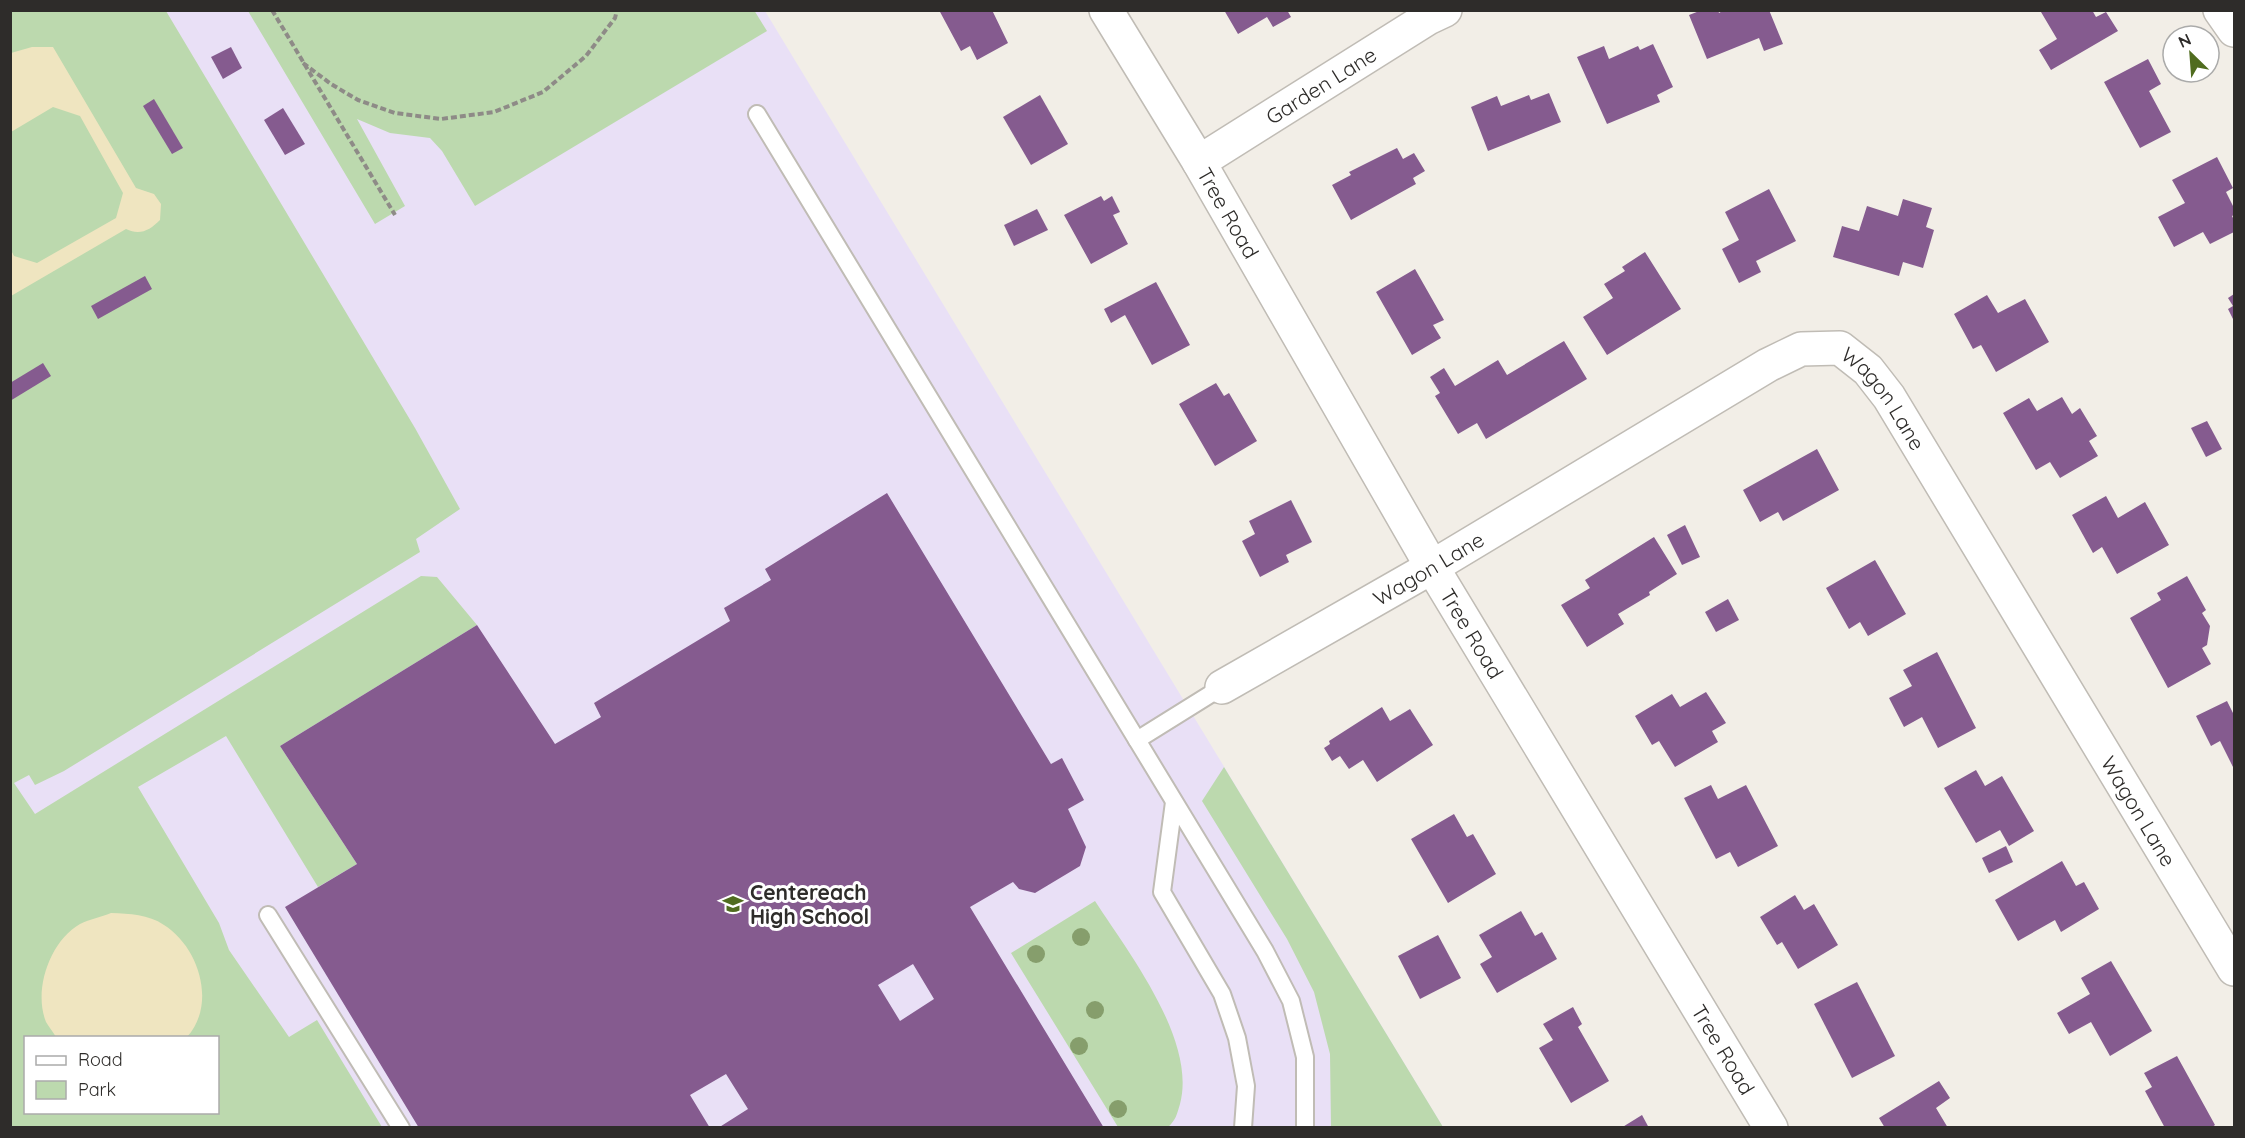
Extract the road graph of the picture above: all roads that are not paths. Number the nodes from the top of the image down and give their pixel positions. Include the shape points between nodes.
1 (1106, 10) edge
2 (1444, 10) edge
3 (2220, 10) edge
4 (2235, 30) edge
5 (757, 114) dead end
6 (1199, 162) junction
7 (1432, 567) junction
8 (1222, 687) joint
9 (1137, 740) junction
10 (1174, 802) junction
11 (268, 915) dead end
12 (2235, 969) edge
13 (401, 1128) edge
14 (1243, 1128) edge
15 (1305, 1128) edge
16 (1771, 1128) edge

1 - 6 street, Tree Road
2 - 6 street, Garden Lane
3 - 4 street
5 - 9 lane
6 - 7 street, Tree Road
7 - 8 street, Wagon Lane
7 - 12 street, Wagon Lane via 1768,364 1801,349 1840,348 1868,370 1889,398
7 - 16 street, Tree Road
8 - 9 lane
9 - 10 lane
10 - 14 lane via 1162,892 1222,994 1246,1086
10 - 15 lane via 1291,1001 1305,1057
11 - 13 lane

